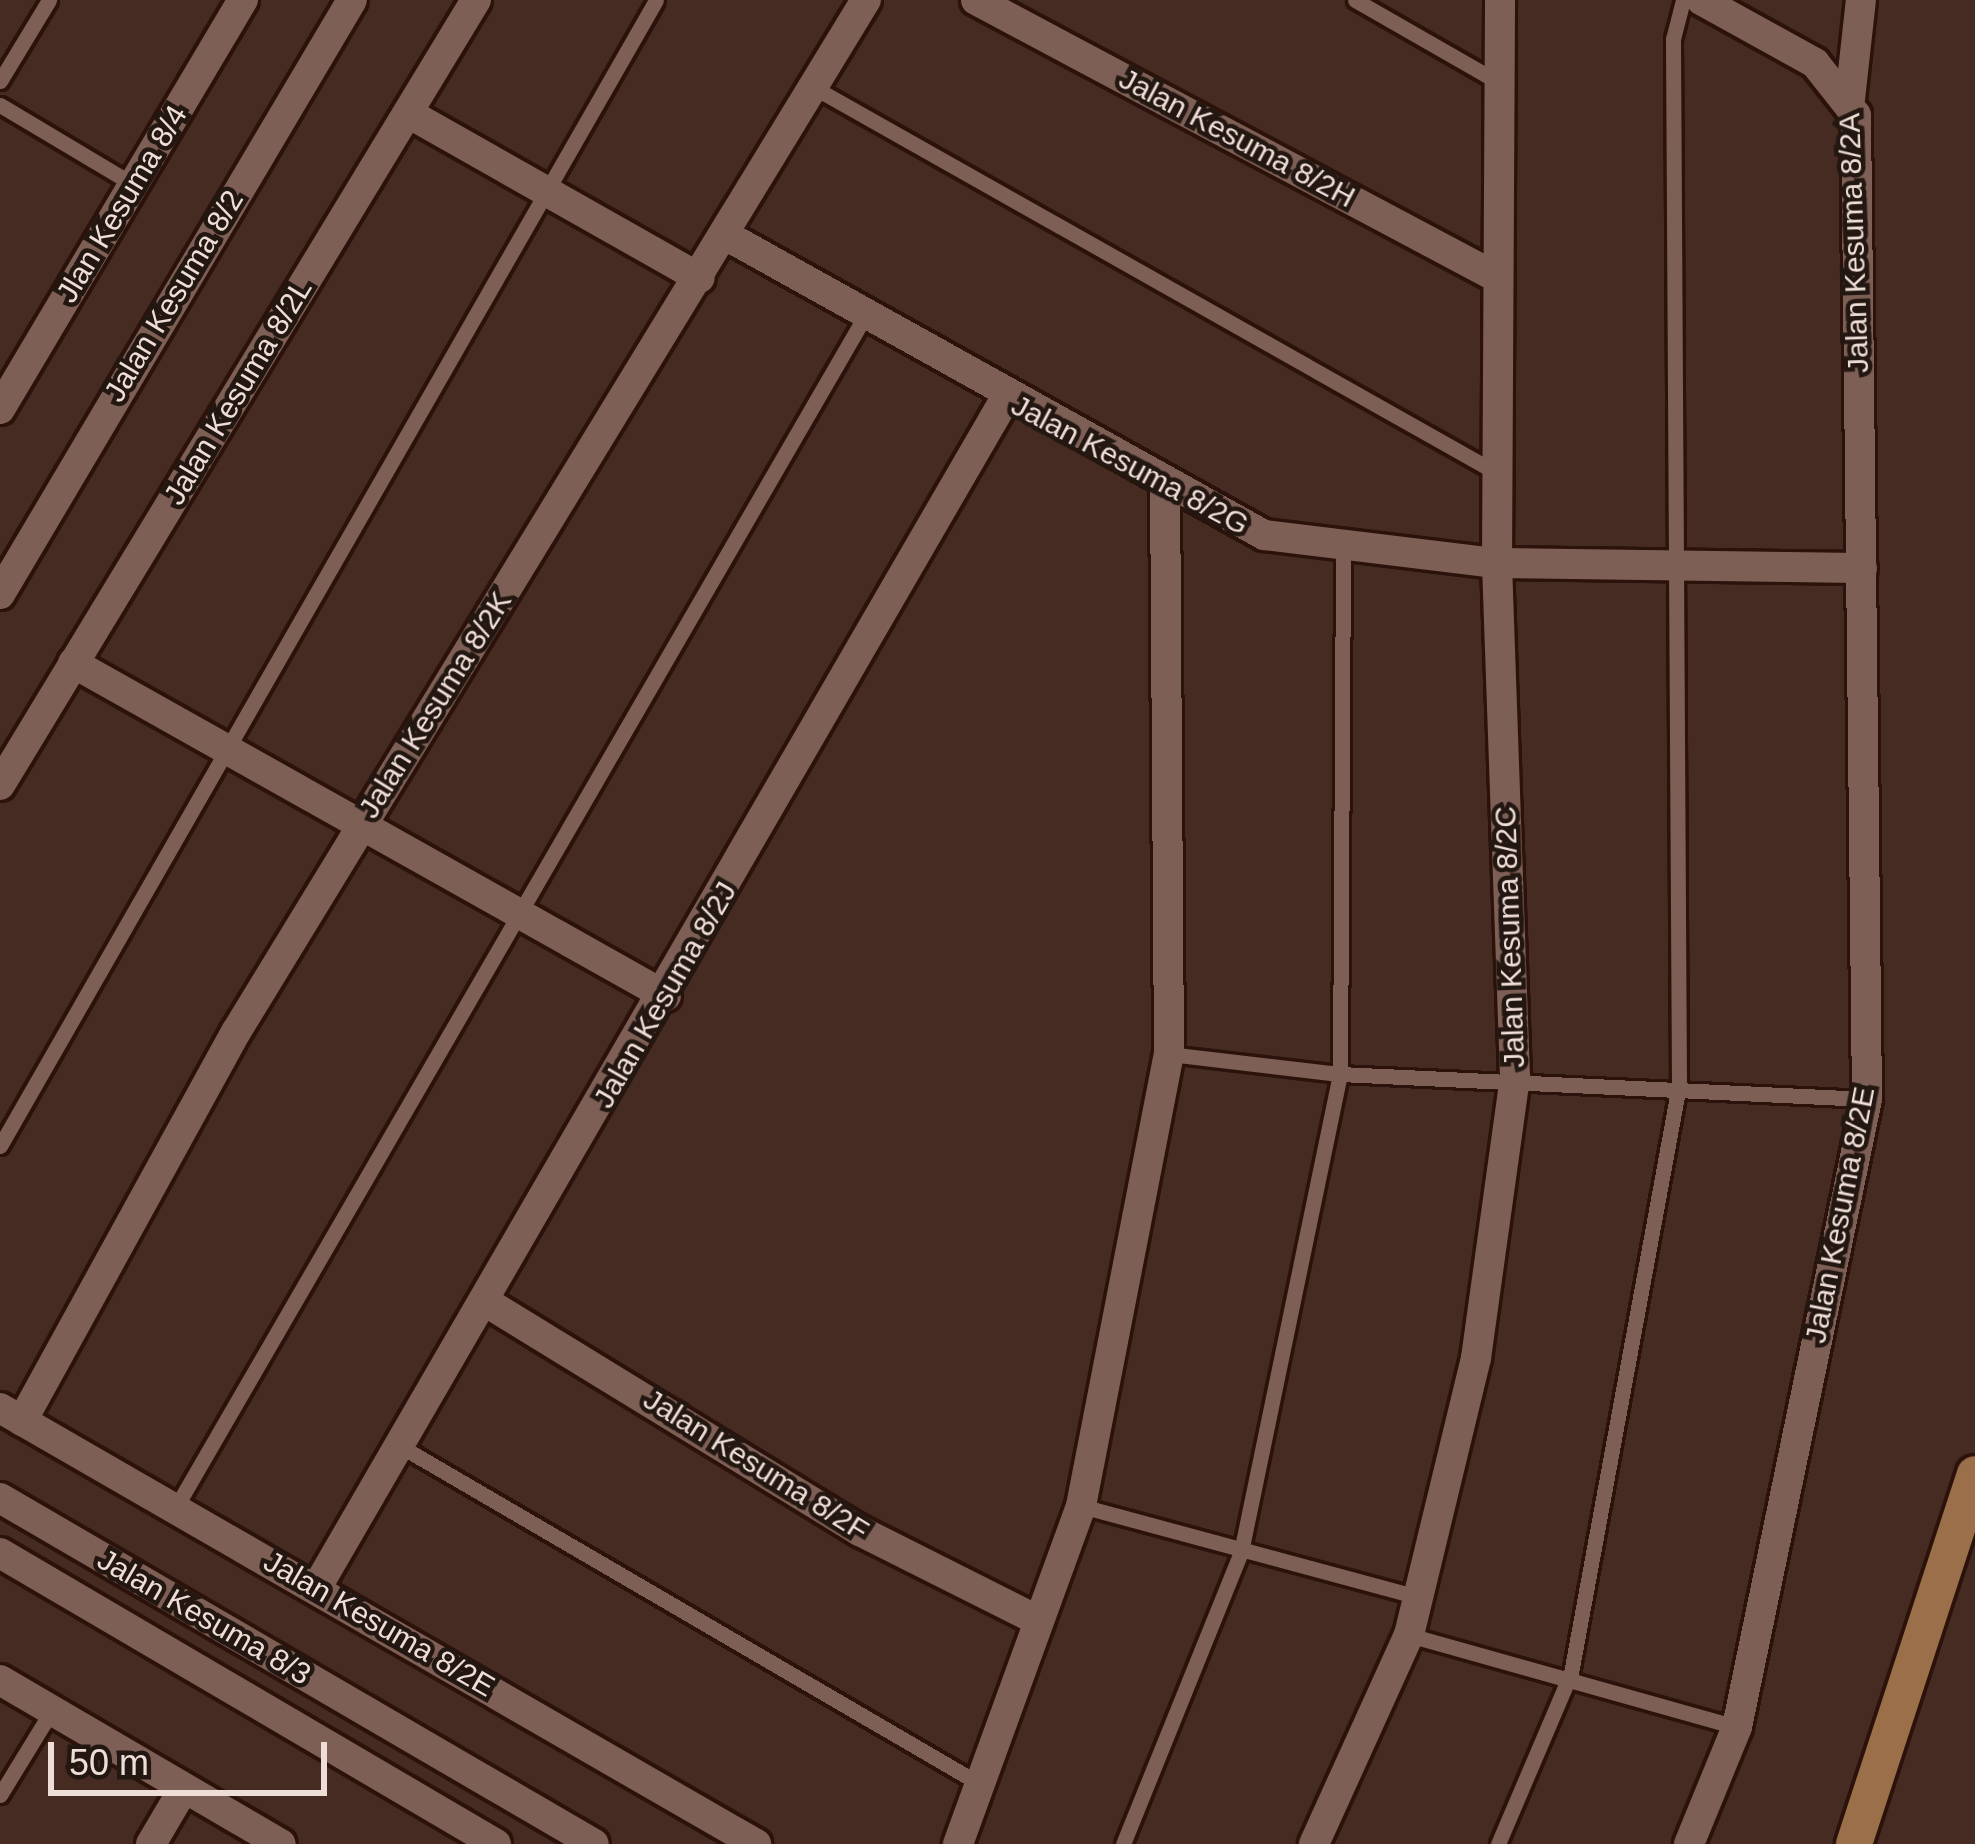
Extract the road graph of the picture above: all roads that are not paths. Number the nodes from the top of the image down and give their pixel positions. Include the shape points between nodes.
1 (49, 0) edge
2 (244, 0) edge
3 (352, 0) edge
4 (476, 0) edge
5 (656, 0) edge
6 (866, 0) edge
7 (976, 0) edge
8 (1355, 0) edge
9 (1500, 0) edge
10 (1683, 0) edge
11 (1701, 0) edge
12 (1861, 0) edge
13 (0, 81) edge
14 (1499, 83) junction
15 (813, 87) junction
16 (1850, 99) junction
17 (0, 105) edge
18 (408, 113) junction
19 (134, 184) junction
20 (539, 194) junction
21 (727, 236) junction
22 (700, 278) junction
23 (1498, 278) junction
24 (865, 316) junction
25 (1005, 399) junction
26 (0, 409) edge
27 (1497, 473) junction
28 (1165, 488) junction
29 (1343, 551) junction
30 (1497, 562) junction
31 (1681, 565) junction
32 (1862, 568) junction
33 (0, 593) edge
34 (73, 663) junction
35 (231, 748) junction
36 (0, 785) edge
37 (359, 828) junction
38 (516, 914) junction
39 (666, 996) junction
40 (1169, 1054) junction
41 (1340, 1074) junction
42 (1515, 1077) junction
43 (1679, 1085) junction
44 (1867, 1100) junction
45 (0, 1147) edge
46 (485, 1302) junction
47 (11, 1414) edge
48 (400, 1446) junction
49 (1975, 1474) edge
50 (0, 1498) edge
51 (1081, 1506) junction
52 (176, 1507) junction
53 (1241, 1552) junction
54 (0, 1553) edge
55 (317, 1588) junction
56 (1418, 1597) junction
57 (1033, 1618) junction
58 (1409, 1635) junction
59 (1571, 1672) junction
60 (0, 1680) edge
61 (52, 1710) junction
62 (1737, 1727) junction
63 (978, 1783) junction
64 (184, 1788) junction
65 (0, 1796) edge
66 (151, 1844) edge
67 (281, 1844) edge
68 (496, 1844) edge
69 (594, 1844) edge
70 (756, 1844) edge
71 (958, 1844) edge
72 (1123, 1844) edge
73 (1314, 1844) edge
74 (1498, 1844) edge
75 (1689, 1844) edge
76 (1854, 1844) edge

1 - 13 lane
2 - 19 street, Jlan Kesuma 8/4
3 - 33 street, Jalan Kesuma 8/2
4 - 18 street, Jalan Kesuma 8/2L
5 - 20 lane
6 - 15 street, Jalan Kesuma 8/2K
7 - 23 street, Jalan Kesuma 8/2H
8 - 14 lane
9 - 14 street, Jalan Kesuma 8/2C
10 - 31 lane via 1672,39
11 - 16 street, Jalan Kesuma 8/2A via 1815,63
12 - 16 street
14 - 23 street, Jalan Kesuma 8/2C
15 - 21 street, Jalan Kesuma 8/2K
15 - 27 lane
16 - 32 street, Jalan Kesuma 8/2A
17 - 19 lane
18 - 20 street
18 - 34 street, Jalan Kesuma 8/2L
19 - 26 street, Jlan Kesuma 8/4
20 - 22 street
20 - 35 lane
21 - 22 street, Jalan Kesuma 8/2K
21 - 24 street, Jalan Kesuma 8/2G
22 - 37 street, Jalan Kesuma 8/2K
23 - 27 street, Jalan Kesuma 8/2C
24 - 25 street, Jalan Kesuma 8/2G
24 - 38 lane
25 - 28 street, Jalan Kesuma 8/2G
25 - 39 street, Jalan Kesuma 8/2J
27 - 30 street, Jalan Kesuma 8/2C
28 - 29 street, Jalan Kesuma 8/2G via 1264,535
28 - 40 street
29 - 30 street, Jalan Kesuma 8/2G
29 - 41 lane
30 - 31 street, Jalan Kesuma 8/2G
30 - 42 street, Jalan Kesuma 8/2C
31 - 32 street, Jalan Kesuma 8/2G
31 - 43 lane
32 - 44 street, Jalan Kesuma 8/2E
34 - 35 street
34 - 36 street, Jalan Kesuma 8/2L
35 - 37 street
35 - 45 lane
37 - 38 street
37 - 47 street, Jalan Kesuma 8/2K
38 - 39 street
38 - 52 lane
39 - 46 street, Jalan Kesuma 8/2J
40 - 41 lane
40 - 51 street
41 - 42 lane
41 - 53 lane
42 - 43 lane
42 - 56 street, Jalan Kesuma 8/2C via 1476,1358
43 - 44 lane
43 - 59 lane
44 - 62 street, Jalan Kesuma 8/2E
46 - 48 street, Jalan Kesuma 8/2J
46 - 57 street, Jalan Kesuma 8/2F via 860,1531
47 - 52 street, Jalan Kesuma 8/2E
48 - 55 street, Jalan Kesuma 8/2J
48 - 63 lane
49 - 76 street
50 - 69 street, Jalan Kesuma 8/3
51 - 53 lane
51 - 57 street
52 - 55 street, Jalan Kesuma 8/2E
53 - 56 lane
53 - 72 lane
54 - 68 street, Jalan Kesuma 8/3
55 - 70 street, Jalan Kesuma 8/2E
56 - 58 street, Jalan Kesuma 8/2C
57 - 63 street
58 - 59 lane
58 - 73 street, Jalan Kesuma 8/2C
59 - 62 lane
59 - 74 lane
60 - 61 street
61 - 64 street
61 - 65 lane
62 - 75 street, Jalan Kesuma 8/2E
63 - 71 street
64 - 66 street
64 - 67 street

